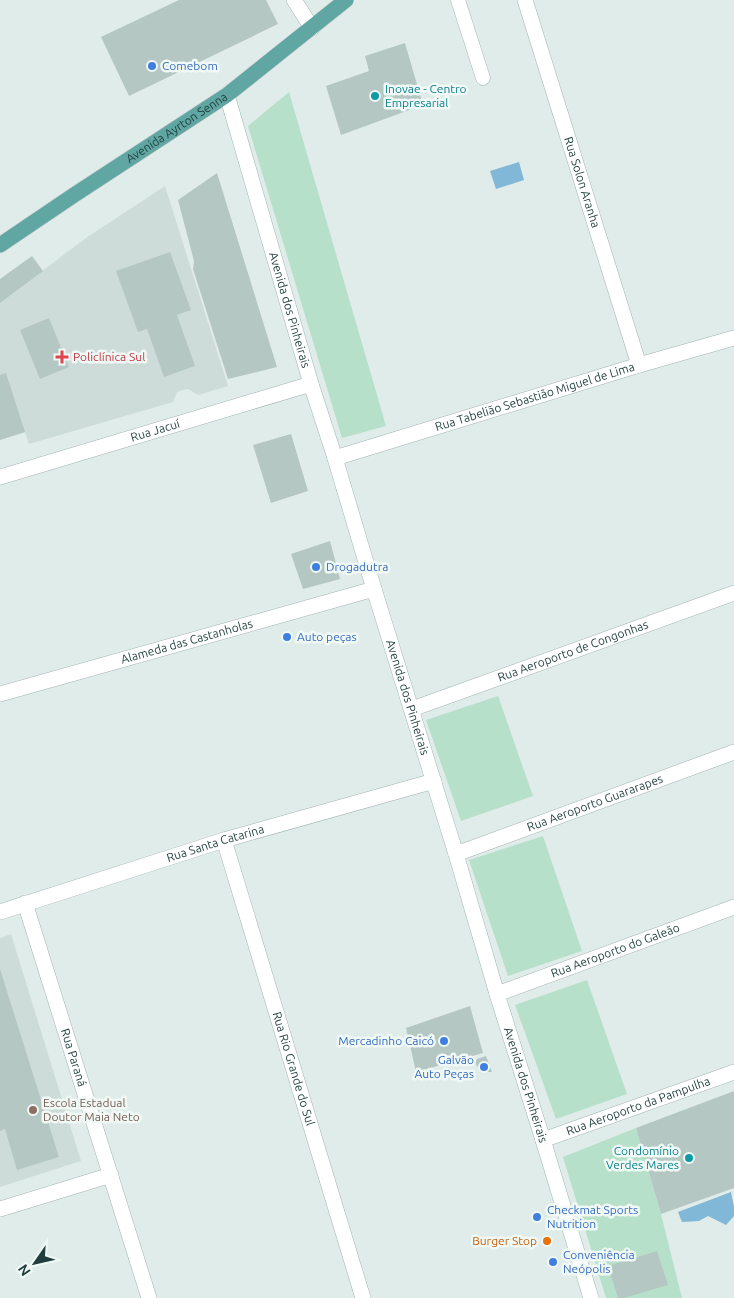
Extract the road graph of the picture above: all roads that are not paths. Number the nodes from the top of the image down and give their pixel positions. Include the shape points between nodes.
1 (294, 0) edge
2 (346, 0) edge
3 (458, 0) edge
4 (524, 0) edge
5 (312, 28) junction
6 (483, 78) dead end
7 (227, 95) junction
8 (0, 245) edge
9 (734, 338) edge
10 (639, 365) junction
11 (311, 384) junction
12 (335, 458) junction
13 (0, 477) edge
14 (374, 589) junction
15 (734, 593) edge
16 (0, 694) edge
17 (412, 709) junction
18 (734, 753) edge
19 (434, 781) junction
20 (224, 840) junction
21 (456, 854) junction
22 (25, 904) junction
23 (734, 907) edge
24 (0, 912) edge
25 (497, 994) junction
26 (734, 1072) edge
27 (543, 1140) junction
28 (111, 1175) junction
29 (0, 1209) edge
30 (149, 1298) edge
31 (363, 1298) edge
32 (591, 1298) edge

1 - 5 street
2 - 5 main road, Avenida Ayrton Senna
3 - 6 lane
4 - 10 street, Rua Solon Aranha
5 - 7 main road, Avenida Ayrton Senna
7 - 8 main road, Avenida Ayrton Senna
7 - 11 street, Avenida dos Pinheirais
9 - 10 street, Rua Tabelião Sebastião Miguel de Lima
10 - 12 street, Rua Tabelião Sebastião Miguel de Lima
11 - 12 street, Avenida dos Pinheirais
11 - 13 street, Rua Jacuí
12 - 14 street, Avenida dos Pinheirais
14 - 16 street, Alameda das Castanholas
14 - 17 street, Avenida dos Pinheirais
15 - 17 street, Rua Aeroporto de Congonhas
17 - 19 street, Avenida dos Pinheirais
18 - 21 street, Rua Aeroporto Guararapes
19 - 20 street, Rua Santa Catarina
19 - 21 street, Avenida dos Pinheirais
20 - 22 street, Rua Santa Catarina
20 - 31 street, Rua Rio Grande do Sul
21 - 25 street, Avenida dos Pinheirais
22 - 24 street, Rua Santa Catarina
22 - 28 street, Rua Paraná
23 - 25 street, Rua Aeroporto do Galeão
25 - 27 street, Avenida dos Pinheirais
26 - 27 street, Rua Aeroporto da Pampulha
27 - 32 street, Avenida dos Pinheirais
28 - 29 street
28 - 30 street, Rua Paraná

